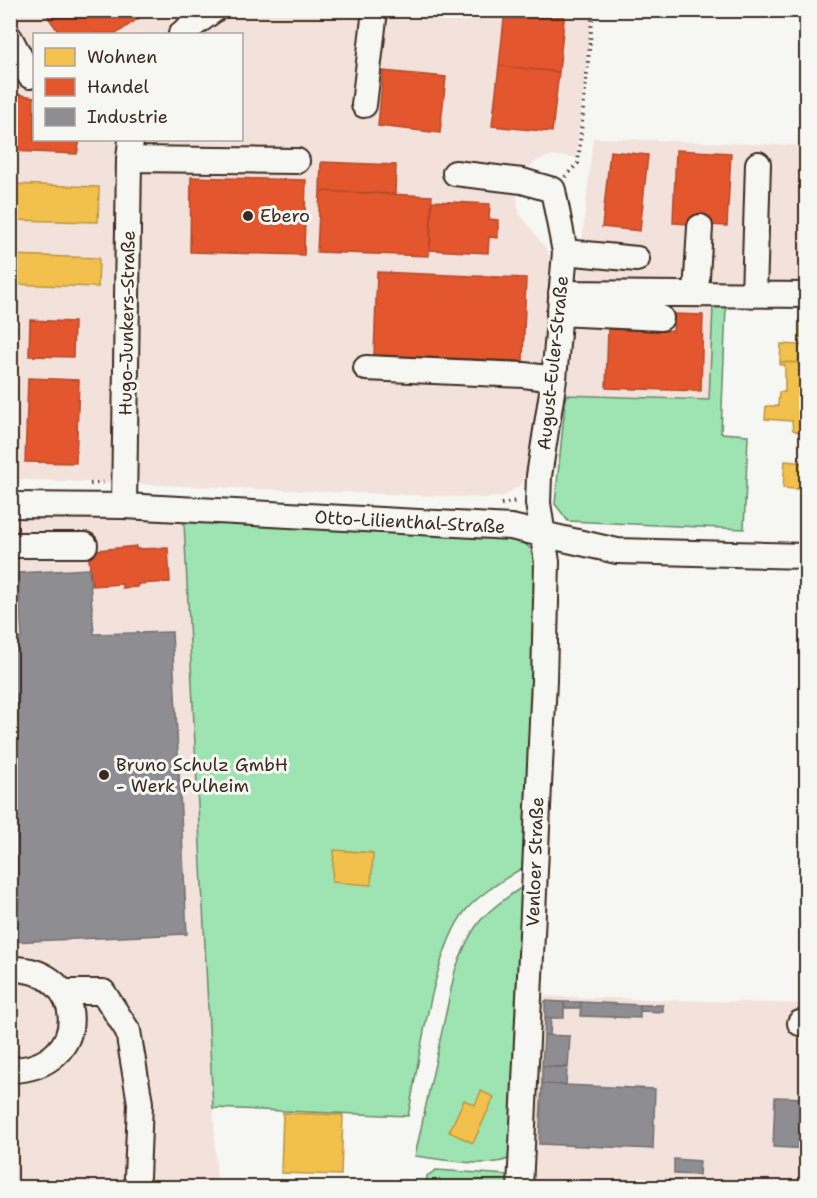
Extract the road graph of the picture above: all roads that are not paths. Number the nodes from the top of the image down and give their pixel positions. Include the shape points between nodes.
1 (214, 10) edge
2 (375, 10) edge
3 (183, 33) edge
4 (10, 38) edge
5 (25, 75) edge
6 (364, 105) dead end
7 (130, 149) edge
8 (297, 161) dead end
9 (758, 164) dead end
10 (455, 173) dead end
11 (700, 227) dead end
12 (565, 252) junction
13 (637, 259) dead end
14 (696, 294) junction
15 (754, 295) junction
16 (807, 295) edge
17 (560, 303) junction
18 (661, 318) dead end
19 (366, 368) dead end
20 (554, 379) junction
21 (10, 505) edge
22 (124, 506) junction
23 (545, 536) junction
24 (10, 545) edge
25 (85, 545) dead end
26 (807, 556) edge
27 (10, 969) edge
28 (63, 992) junction
29 (10, 1070) edge
30 (136, 1177) dead end
31 (520, 1188) edge

1 - 3 street
2 - 6 street
4 - 5 street
7 - 8 street
7 - 22 street, Hugo-Junkers-Straße
9 - 15 street
10 - 12 street, August-Euler-Straße via 522,181 553,190
11 - 14 street
12 - 13 street
12 - 17 street, August-Euler-Straße
14 - 15 street
14 - 17 street
15 - 16 street
17 - 18 street
17 - 20 street, August-Euler-Straße
19 - 20 street
20 - 23 street, August-Euler-Straße via 539,476 538,503
21 - 22 street, Otto-Lilienthal-Straße
22 - 23 street, Otto-Lilienthal-Straße via 512,527
23 - 26 street, Otto-Lilienthal-Straße via 617,551
23 - 31 street, Venloer Straße via 544,680
24 - 25 street
27 - 28 street via 47,977
28 - 29 street via 72,1011 70,1033 50,1062 29,1070
28 - 30 street via 103,992 128,1031 140,1103

